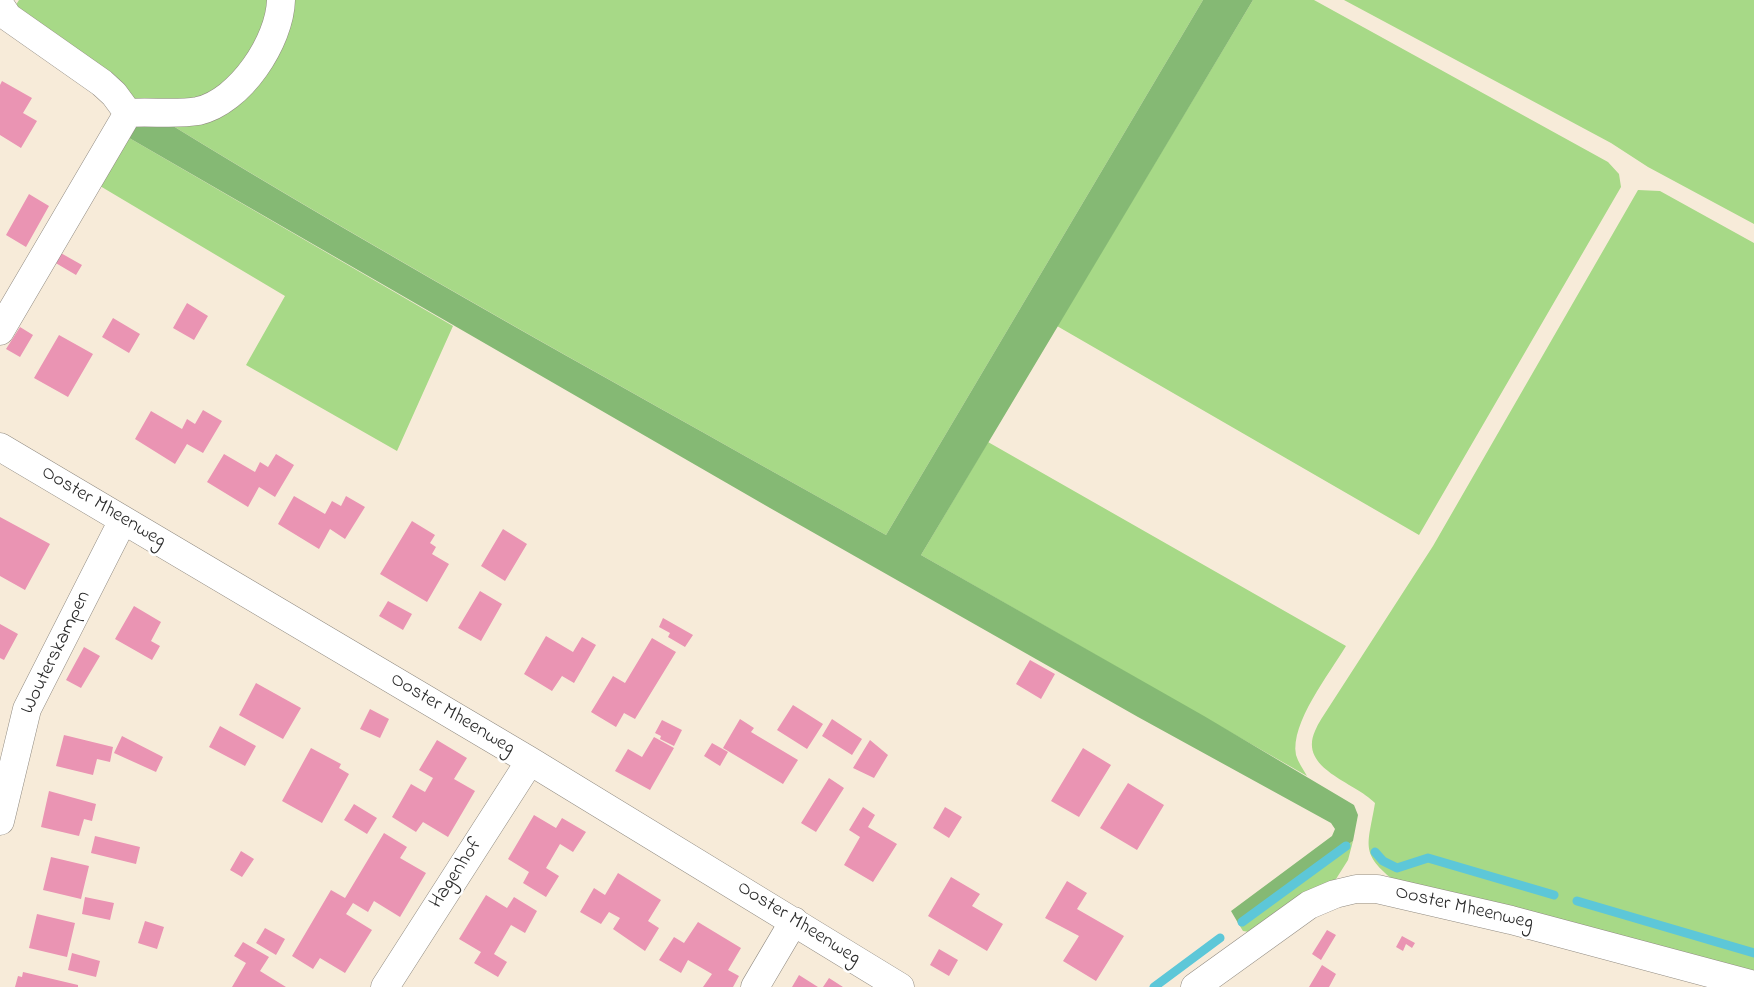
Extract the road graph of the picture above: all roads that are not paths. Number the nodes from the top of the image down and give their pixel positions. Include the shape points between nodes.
1 (281, 0) edge
2 (0, 5) edge
3 (128, 113) junction
4 (0, 331) edge
5 (0, 447) edge
6 (123, 520) junction
7 (530, 761) junction
8 (0, 821) edge
9 (794, 921) junction
10 (1754, 985) edge
11 (385, 987) edge
12 (755, 987) edge
13 (900, 987) edge
14 (1195, 987) edge

1 - 3 street via 281,12 270,42 235,91 217,104 197,111
2 - 3 street via 8,17 102,83
3 - 4 street
5 - 6 street, Ooster Mheenweg
6 - 7 street, Ooster Mheenweg
6 - 8 street, Wouterskampen via 27,709
7 - 9 street, Ooster Mheenweg
7 - 11 street, Hagenhof
9 - 12 street
9 - 13 street, Ooster Mheenweg
10 - 14 street, Ooster Mheenweg via 1511,920 1377,889 1335,894 1309,905

